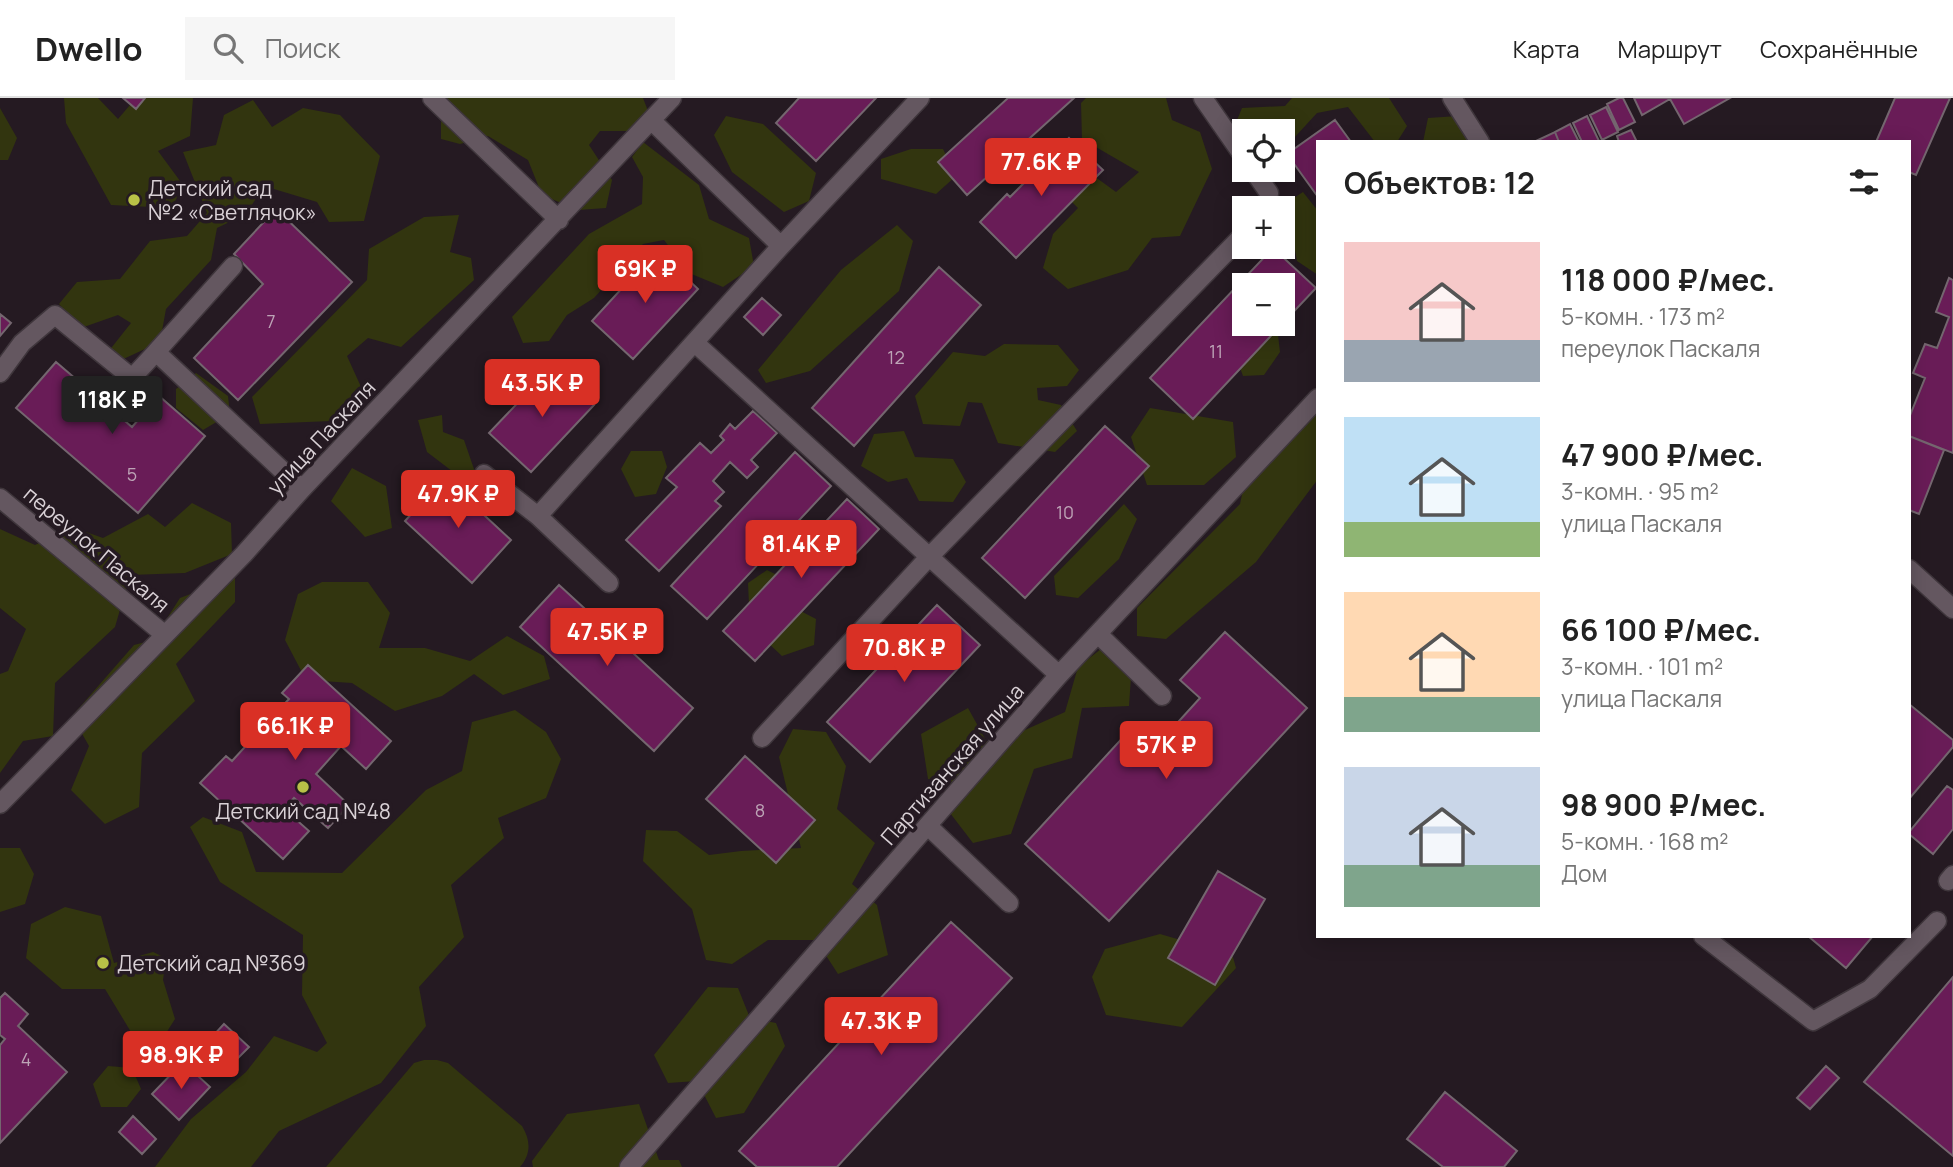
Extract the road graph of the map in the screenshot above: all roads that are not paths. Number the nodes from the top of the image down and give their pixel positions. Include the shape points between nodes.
1 (432, 98) edge
2 (672, 98) edge
3 (920, 98) edge
4 (1203, 98) edge
5 (1452, 98) edge
6 (651, 120) junction
7 (1232, 140) edge
8 (1479, 140) edge
9 (559, 220) junction
10 (781, 246) junction
11 (1232, 246) edge
12 (233, 266) dead end
13 (695, 343) junction
14 (156, 352) junction
15 (0, 373) edge
16 (1316, 400) edge
17 (484, 474) dead end
18 (302, 489) junction
19 (0, 498) edge
20 (538, 516) junction
21 (929, 556) junction
22 (1911, 571) edge
23 (609, 583) dead end
24 (1953, 609) edge
25 (1098, 634) junction
26 (164, 635) junction
27 (1059, 675) junction
28 (1162, 696) dead end
29 (762, 738) dead end
30 (0, 804) edge
31 (928, 826) junction
32 (1009, 903) dead end
33 (1937, 921) dead end
34 (1706, 938) edge
35 (629, 1167) edge

1 - 9 street
2 - 6 street, улица Паскаля
3 - 10 street
4 - 7 street
5 - 8 street
6 - 9 street, улица Паскаля
6 - 10 street
9 - 18 street, улица Паскаля
10 - 13 street
11 - 21 street
12 - 14 street
13 - 20 street
13 - 21 street
14 - 15 street via 132,377 55,315 22,343
14 - 18 street
16 - 25 street, Партизанская улица
17 - 20 street
18 - 26 street, улица Паскаля
19 - 26 street, переулок Паскаля
20 - 23 street
21 - 27 street
21 - 29 street
22 - 24 street
25 - 27 street, Партизанская улица
25 - 28 street
26 - 30 street, улица Паскаля
27 - 31 street, Партизанская улица
31 - 32 street
31 - 35 street, Партизанская улица
33 - 34 street via 1870,989 1813,1021

